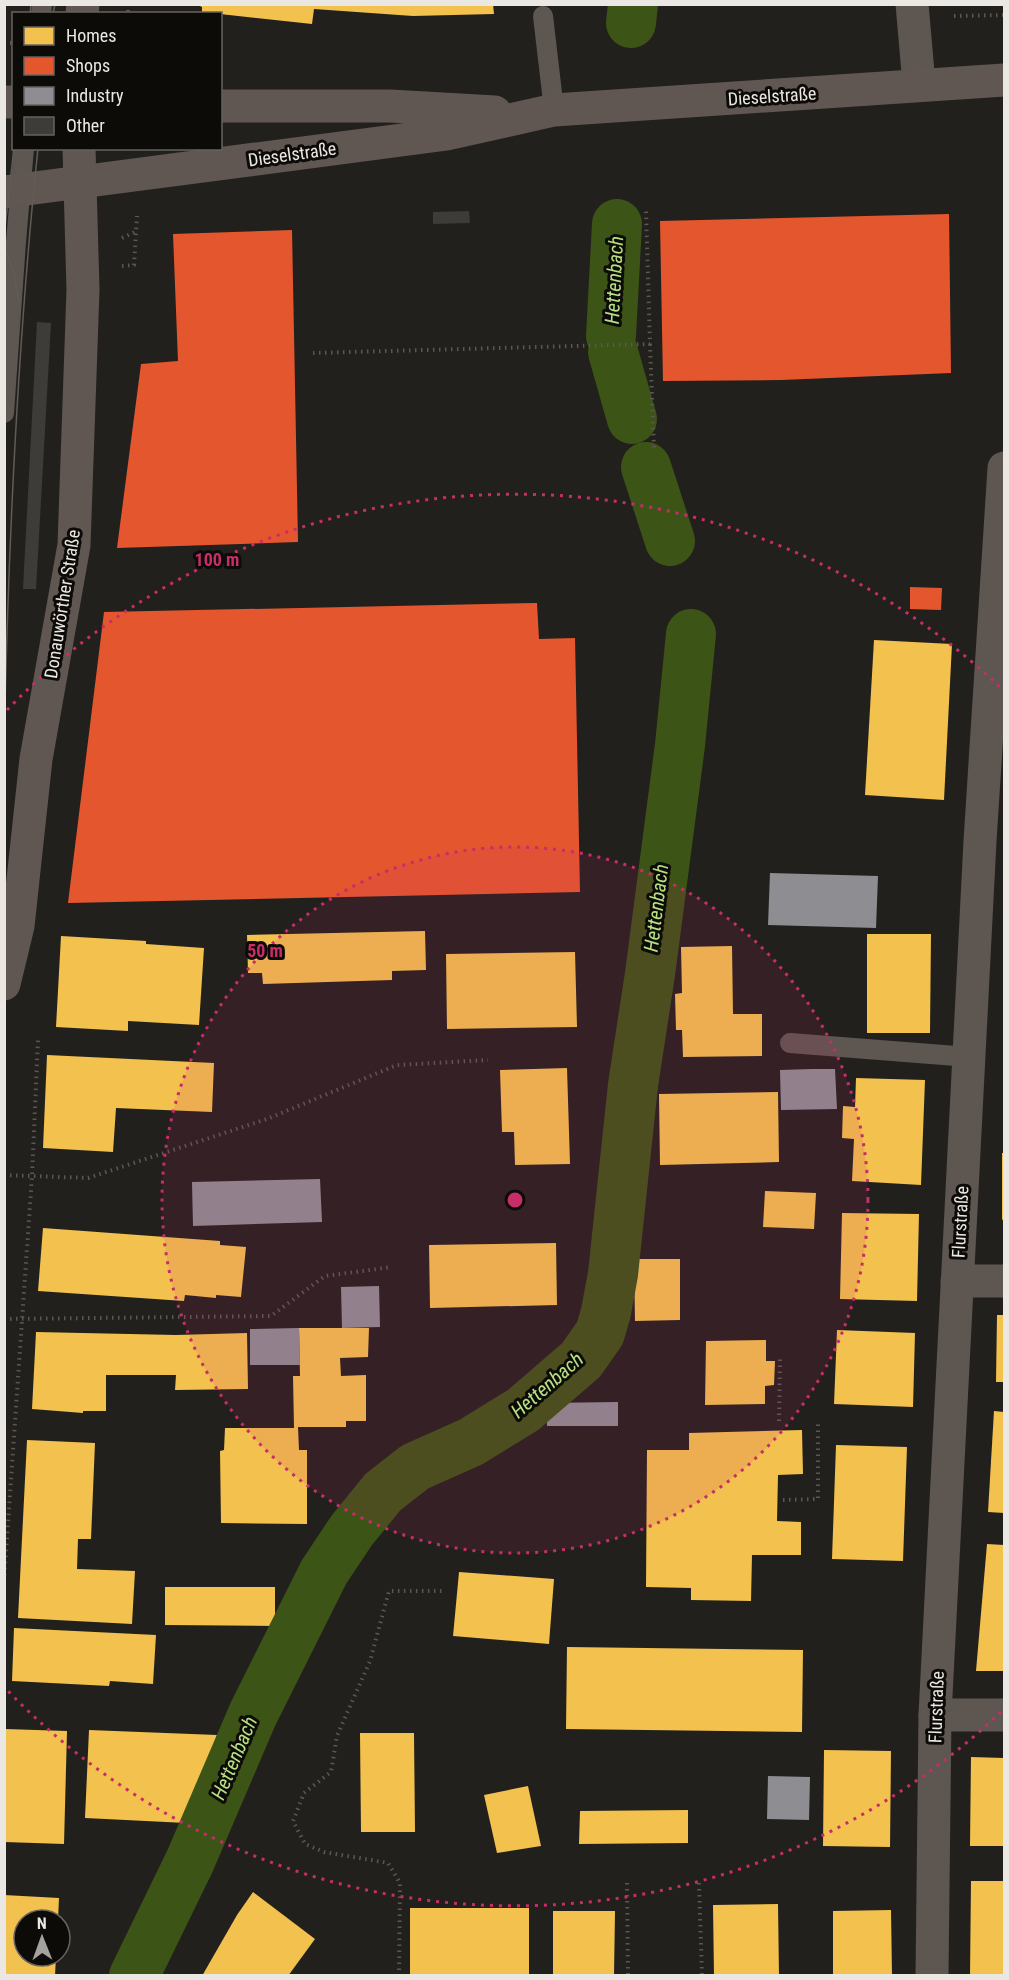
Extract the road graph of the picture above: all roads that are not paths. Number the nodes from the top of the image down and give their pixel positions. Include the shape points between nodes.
1 (912, 12) edge
2 (543, 16) dead end
3 (1005, 80) edge
4 (919, 84) junction
5 (222, 106) edge
6 (546, 112) junction
7 (23, 150) edge
8 (79, 150) edge
9 (80, 182) junction
10 (10, 188) edge
11 (4, 412) edge
12 (1005, 468) edge
13 (992, 841) edge
14 (4, 984) edge
15 (790, 1043) dead end
16 (969, 1057) junction
17 (957, 1281) junction
18 (1005, 1281) edge
19 (935, 1715) junction
20 (1005, 1715) edge
21 (932, 1976) edge

1 - 4 street
2 - 6 lane
3 - 4 main road, Dieselstraße
4 - 6 main road, Dieselstraße
5 - 6 main road, Dieselstraße via 390,106
6 - 9 main road, Dieselstraße via 447,134
7 - 10 lane
8 - 9 main road, Donauwörther Straße
9 - 10 main road, Dieselstraße
9 - 14 main road, Donauwörther Straße via 83,290 74,545 36,759 18,926
10 - 11 lane
12 - 13 street, Flurstraße
13 - 16 street, Flurstraße
15 - 16 lane
16 - 17 street, Flurstraße
17 - 18 street
17 - 19 street, Flurstraße
19 - 20 street
19 - 21 street, Flurstraße

